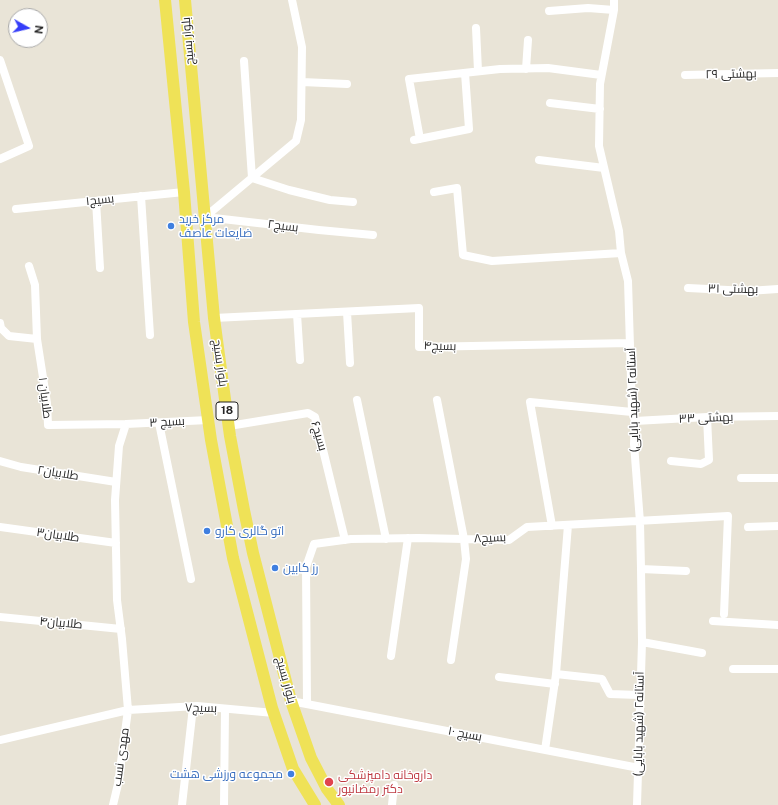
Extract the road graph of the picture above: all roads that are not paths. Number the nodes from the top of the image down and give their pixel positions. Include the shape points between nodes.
1 (165, 0) edge
2 (185, 0) edge
3 (292, 0) edge
4 (614, 0) edge
5 (614, 10) junction
6 (549, 11) dead end
7 (476, 28) dead end
8 (528, 40) dead end
9 (0, 60) edge
10 (244, 61) dead end
11 (526, 69) junction
12 (478, 71) junction
13 (465, 73) junction
14 (778, 73) edge
15 (685, 74) dead end
16 (601, 75) junction
17 (302, 82) junction
18 (347, 84) dead end
19 (550, 103) dead end
20 (600, 109) junction
21 (0, 159) edge
22 (539, 160) dead end
23 (604, 168) junction
24 (252, 178) junction
25 (184, 192) junction
26 (434, 192) dead end
27 (141, 196) junction
28 (96, 201) junction
29 (353, 202) dead end
30 (16, 209) dead end
31 (205, 217) junction
32 (373, 235) dead end
33 (621, 254) junction
34 (29, 266) dead end
35 (100, 268) dead end
36 (688, 288) dead end
37 (778, 289) edge
38 (347, 312) junction
39 (296, 314) junction
40 (214, 318) junction
41 (0, 323) edge
42 (150, 335) dead end
43 (37, 339) junction
44 (630, 343) junction
45 (300, 360) dead end
46 (350, 362) dead end
47 (357, 400) dead end
48 (437, 400) dead end
49 (632, 412) junction
50 (778, 416) edge
51 (707, 417) junction
52 (208, 420) junction
53 (635, 421) junction
54 (158, 422) junction
55 (126, 424) junction
56 (229, 426) junction
57 (0, 461) edge
58 (671, 461) dead end
59 (741, 478) dead end
60 (778, 478) edge
61 (116, 482) junction
62 (640, 522) junction
63 (568, 525) junction
64 (552, 526) junction
65 (778, 526) edge
66 (0, 527) edge
67 (748, 527) dead end
68 (408, 538) junction
69 (386, 539) junction
70 (464, 539) junction
71 (345, 540) junction
72 (116, 543) junction
73 (641, 569) junction
74 (686, 572) dead end
75 (190, 579) dead end
76 (724, 614) dead end
77 (0, 617) edge
78 (713, 621) dead end
79 (778, 625) edge
80 (121, 629) junction
81 (642, 642) junction
82 (702, 653) dead end
83 (391, 656) dead end
84 (451, 660) dead end
85 (734, 669) dead end
86 (778, 669) edge
87 (556, 674) junction
88 (499, 678) dead end
89 (555, 684) junction
90 (639, 695) junction
91 (291, 701) junction
92 (307, 704) junction
93 (193, 706) junction
94 (225, 709) junction
95 (128, 710) junction
96 (274, 713) junction
97 (0, 740) edge
98 (544, 750) junction
99 (639, 768) junction
100 (394, 785) dead end
101 (113, 805) edge
102 (182, 805) edge
103 (224, 805) edge
104 (315, 805) edge
105 (339, 805) edge
106 (392, 805) edge
107 (637, 805) edge

1 - 25 main road, بلوار بسیج / 18
2 - 31 main road, بلوار بسیج / 18
3 - 17 street via 302,47
4 - 5 street, آستانه۲ (شهید بابایی)
5 - 6 street via 588,8
5 - 16 street, آستانه۲ (شهید بابایی)
7 - 12 street
8 - 11 street
9 - 21 street via 29,146
10 - 24 street
11 - 12 street
11 - 16 street via 548,68
12 - 13 street
13 - 13 street via 408,79 417,139 469,129
14 - 15 street, بهشتی ۲۹
16 - 20 street, آستانه۲ (شهید بابایی)
17 - 18 street
17 - 24 street via 301,120 296,141
19 - 20 street
20 - 23 street, آستانه۲ (شهید بابایی) via 599,146
22 - 23 street
23 - 33 street, آستانه۲ (شهید بابایی)
24 - 29 street via 330,200
24 - 31 street
25 - 27 street, بسیج۱
25 - 52 main road, بلوار بسیج / 18 via 194,322
26 - 33 street via 457,188 463,254 492,261
27 - 28 street, بسیج۱
27 - 42 street
28 - 30 street, بسیج۱
28 - 35 street
31 - 32 street, بسیج۲
31 - 40 main road, بلوار بسیج / 18
33 - 44 street, آستانه۲ (شهید بابایی) via 628,280
34 - 43 street via 35,285
36 - 37 street, بهشتی ۳۱
38 - 39 street, بسیج۴
38 - 44 street, بسیج۴ via 419,308 418,347
38 - 46 street
39 - 40 street, بسیج۴
39 - 45 street
40 - 56 main road, بلوار بسیج / 18
41 - 43 street via 1,328 9,336
43 - 55 street, طلابیان ۱ via 48,424
44 - 49 street, آستانه۲ (شهید بابایی)
47 - 69 street
48 - 70 street
49 - 53 street, آستانه۲ (شهید بابایی)
49 - 64 street via 530,402
50 - 51 street, بهشتی ۳۳
51 - 53 street, بهشتی ۳۳
51 - 58 street via 709,460 701,464
52 - 54 street, بسیج ۳
52 - 96 main road, بلوار بسیج / 18 via 233,558
53 - 62 street, آستانه۲ (شهید بابایی) via 634,444
54 - 55 street, بسیج ۳
54 - 75 street
55 - 61 street, مهدی نسب via 119,446
56 - 71 street, بسیج۶ via 308,413 315,417
56 - 91 main road, بلوار بسیج / 18 via 253,553
57 - 61 street, طلابیان۲ via 20,467
59 - 60 street
61 - 72 street, مهدی نسب
62 - 63 street, بسیج۸
62 - 73 street, آستانه۲ (شهید بابایی)
62 - 76 street, بسیج۸ via 728,516
63 - 64 street, بسیج۸
63 - 87 street
64 - 70 street, بسیج۸ via 527,527 509,540
65 - 67 street
66 - 72 street, طلابیان۳
68 - 69 street, بسیج۸
68 - 70 street, بسیج۸
68 - 83 street
69 - 71 street, بسیج۸
70 - 84 street via 466,559
71 - 92 street, بسیج۸ via 314,544 306,567
72 - 80 street, مهدی نسب via 117,600
73 - 74 street
73 - 81 street, آستانه۲ (شهید بابایی)
77 - 80 street, طلابیان۴
78 - 79 street
80 - 95 street, مهدی نسب
81 - 82 street
81 - 90 street, آستانه۲ (شهید بابایی)
85 - 86 street
87 - 89 street
87 - 90 street via 602,679 610,694
88 - 89 street
89 - 98 street
90 - 99 street, آستانه۲ (شهید بابایی)
91 - 92 street, بسیج ۱۰
91 - 105 main road, بلوار بسیج / 18 via 311,758
92 - 98 street, بسیج ۱۰
93 - 94 street, بسیج۷
93 - 95 street, بسیج۷
93 - 102 street
94 - 96 street, بسیج۷
94 - 103 street
95 - 97 street, بسیج۷
95 - 101 street, مهدی نسب
96 - 104 main road, بلوار بسیج / 18 via 293,769
98 - 99 street, بسیج ۱۰
99 - 107 street, آستانه۲ (شهید بابایی)
100 - 106 street

